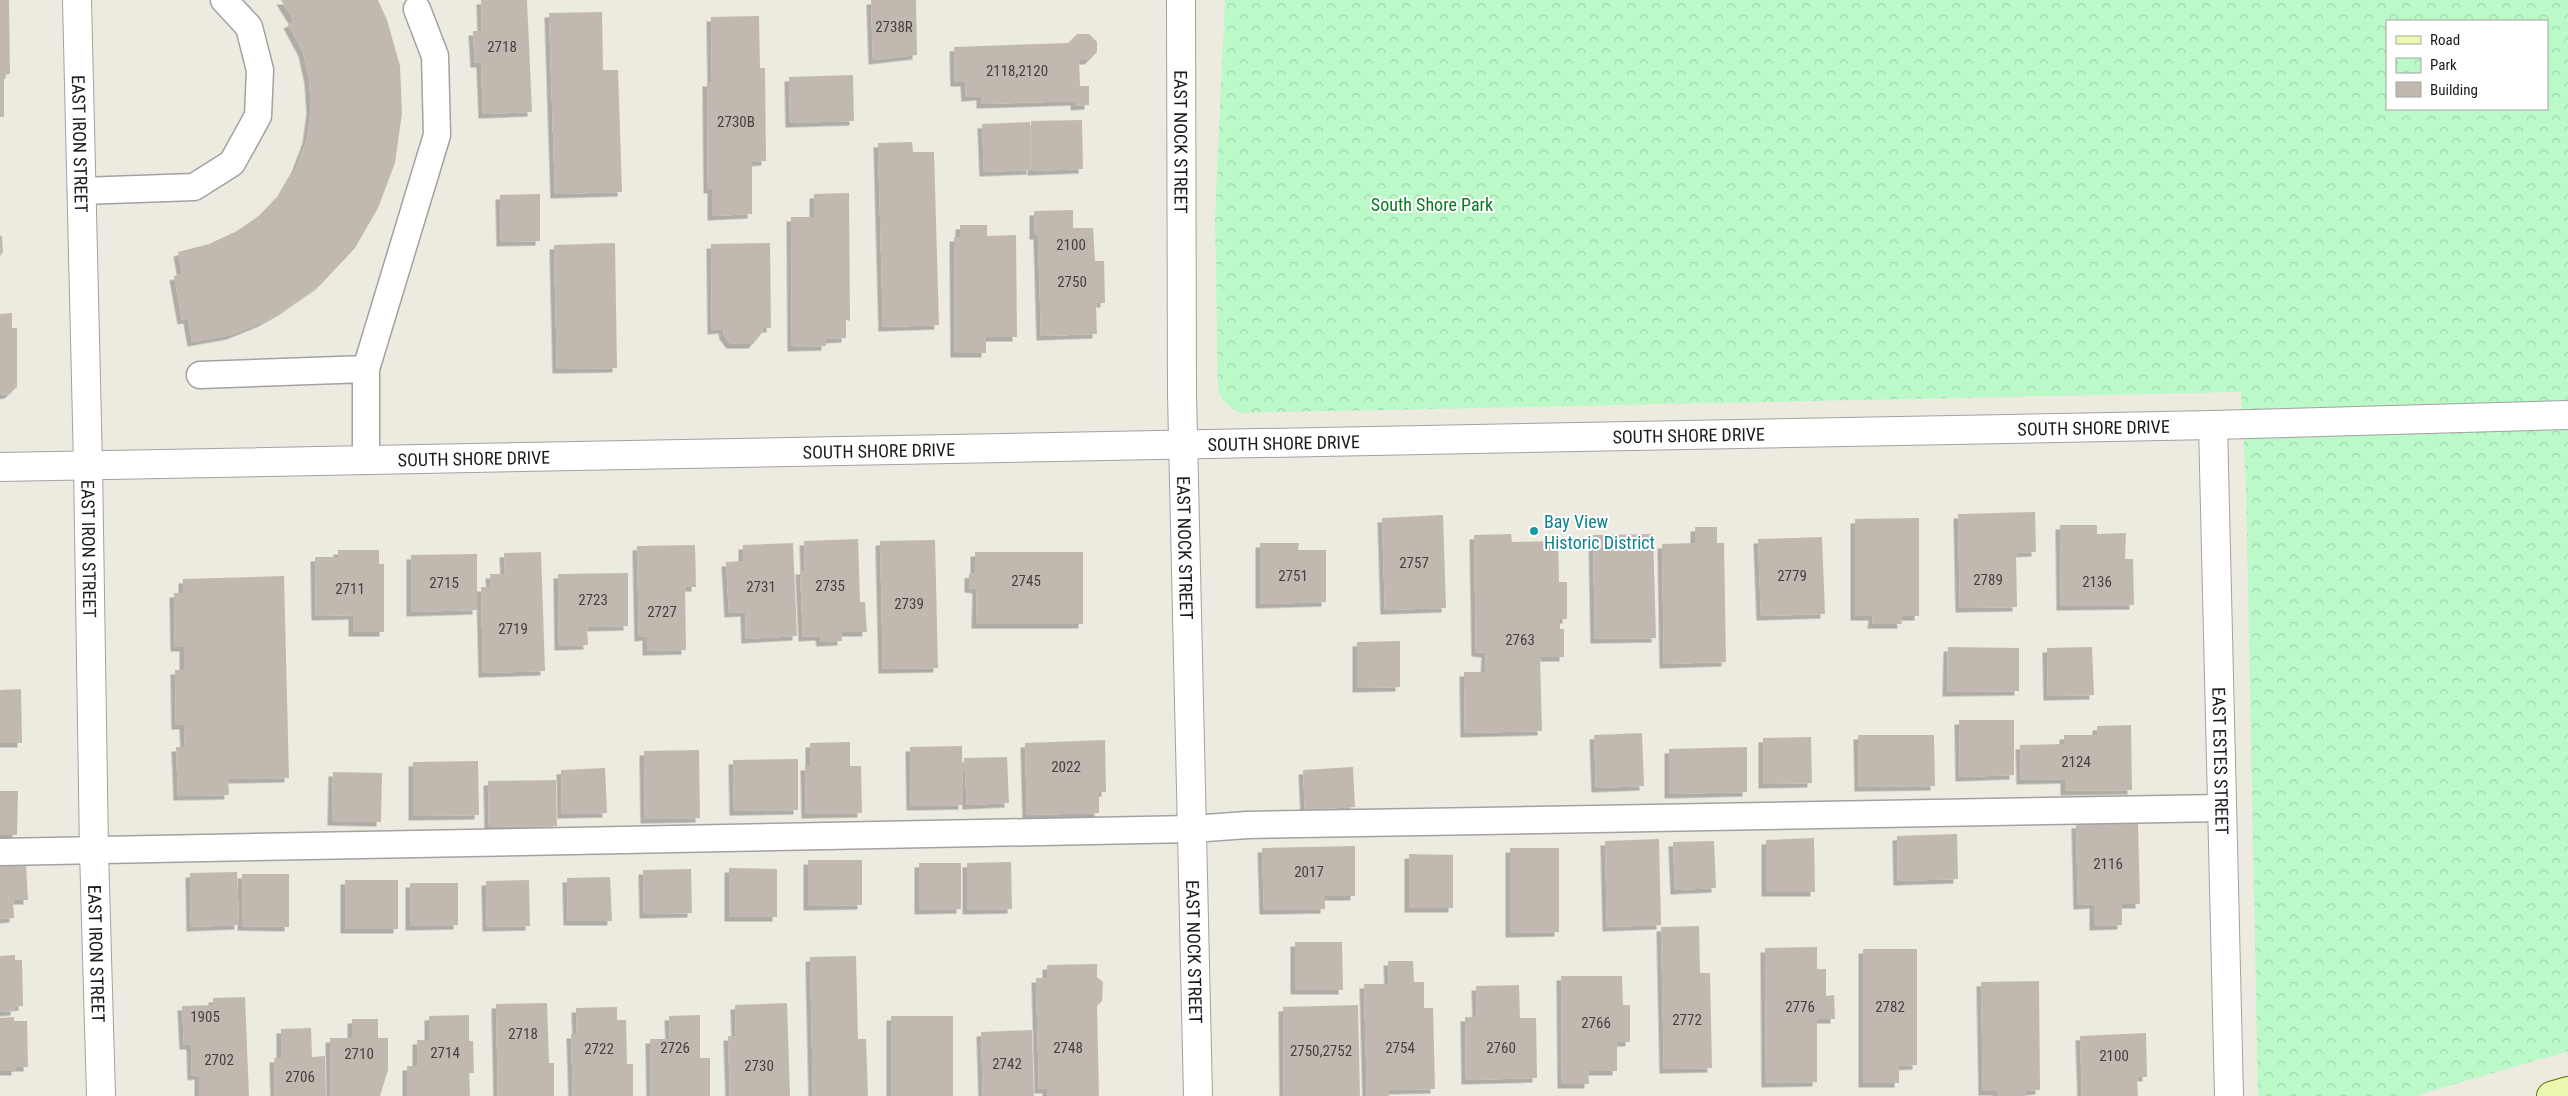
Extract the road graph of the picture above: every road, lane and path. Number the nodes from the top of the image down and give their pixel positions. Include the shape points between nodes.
1 (77, 0) edge
2 (224, 0) edge
3 (1181, 0) edge
4 (417, 9) dead end
5 (81, 191) junction
6 (366, 369) junction
7 (200, 375) dead end
8 (2568, 416) edge
9 (2213, 426) junction
10 (1184, 445) junction
11 (366, 460) junction
12 (88, 465) junction
13 (0, 466) edge
14 (2222, 808) junction
15 (1192, 828) junction
16 (94, 851) junction
17 (0, 852) edge
18 (2568, 1091) edge
19 (101, 1096) edge
20 (1198, 1096) edge
21 (2229, 1096) edge
22 (2552, 1096) edge

1 - 5 street, EAST IRON STREET
2 - 5 lane via 249,28 260,70 258,116 232,163 194,187
3 - 10 street, EAST NOCK STREET
4 - 6 lane via 435,56 437,135
5 - 12 street, EAST IRON STREET
6 - 7 lane
6 - 11 lane
8 - 9 street, SOUTH SHORE DRIVE
9 - 10 street, SOUTH SHORE DRIVE
9 - 14 street, EAST ESTES STREET
10 - 11 street, SOUTH SHORE DRIVE
10 - 15 street, EAST NOCK STREET
11 - 12 street, SOUTH SHORE DRIVE
12 - 13 street, SOUTH SHORE DRIVE
12 - 16 street, EAST IRON STREET
14 - 15 lane
14 - 21 street, EAST ESTES STREET
15 - 16 lane
15 - 20 street, EAST NOCK STREET
16 - 17 lane
16 - 19 street, EAST IRON STREET
18 - 22 street

